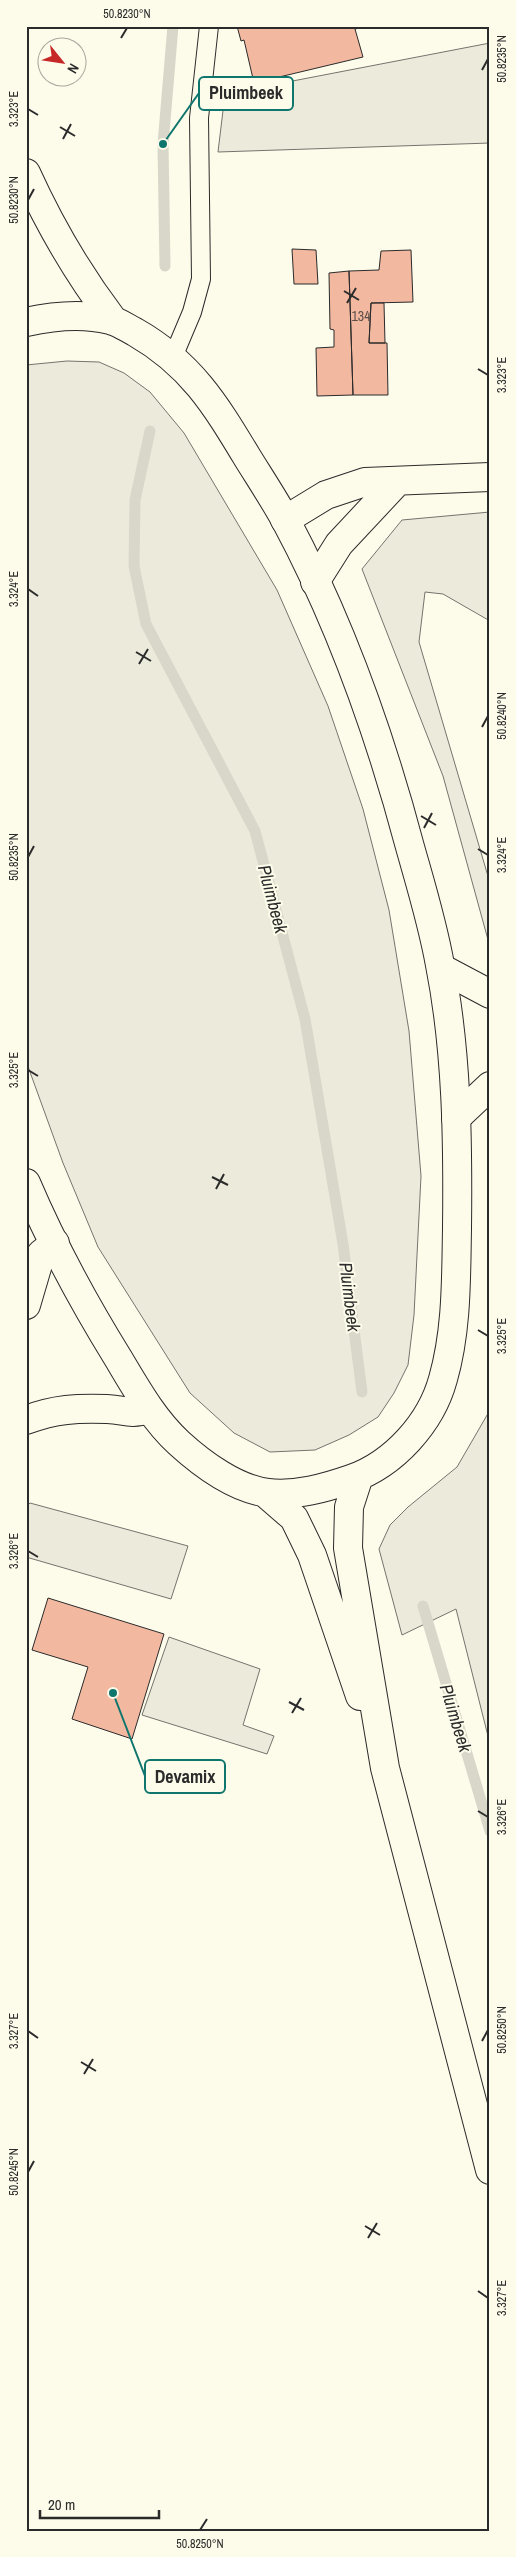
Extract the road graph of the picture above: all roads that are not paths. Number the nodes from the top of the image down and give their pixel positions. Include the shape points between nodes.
1 (209, 26) edge
2 (26, 173) edge
3 (113, 320) junction
4 (26, 322) edge
5 (173, 357) junction
6 (490, 477) edge
7 (396, 483) junction
8 (285, 520) junction
9 (315, 582) junction
10 (441, 968) junction
11 (490, 994) edge
12 (490, 1086) edge
13 (456, 1118) junction
14 (26, 1183) edge
15 (55, 1243) junction
16 (26, 1305) edge
17 (149, 1409) junction
18 (26, 1420) edge
19 (359, 1476) junction
20 (265, 1492) junction
21 (385, 1768) junction
22 (490, 2170) edge

1 - 5 lane via 199,118 201,279 192,312
2 - 3 main road via 49,222 85,282
3 - 4 main road via 66,315
3 - 5 main road
5 - 8 main road via 203,388
6 - 7 main road
7 - 8 main road via 365,482 326,495
7 - 9 main road via 339,544
8 - 9 main road
9 - 10 main road via 370,710 401,810
10 - 11 main road
10 - 13 main road
12 - 13 main road
13 - 19 main road via 456,1288 452,1340 443,1382 432,1406 400,1449 379,1466
14 - 15 main road
15 - 16 main road via 41,1254
15 - 17 main road via 88,1309
17 - 18 main road via 134,1413 110,1409 61,1409
17 - 20 main road via 177,1442 201,1461 235,1482
19 - 20 main road via 323,1488
19 - 21 main road via 349,1507 348,1548
20 - 21 main road via 294,1518 312,1555
21 - 22 main road

